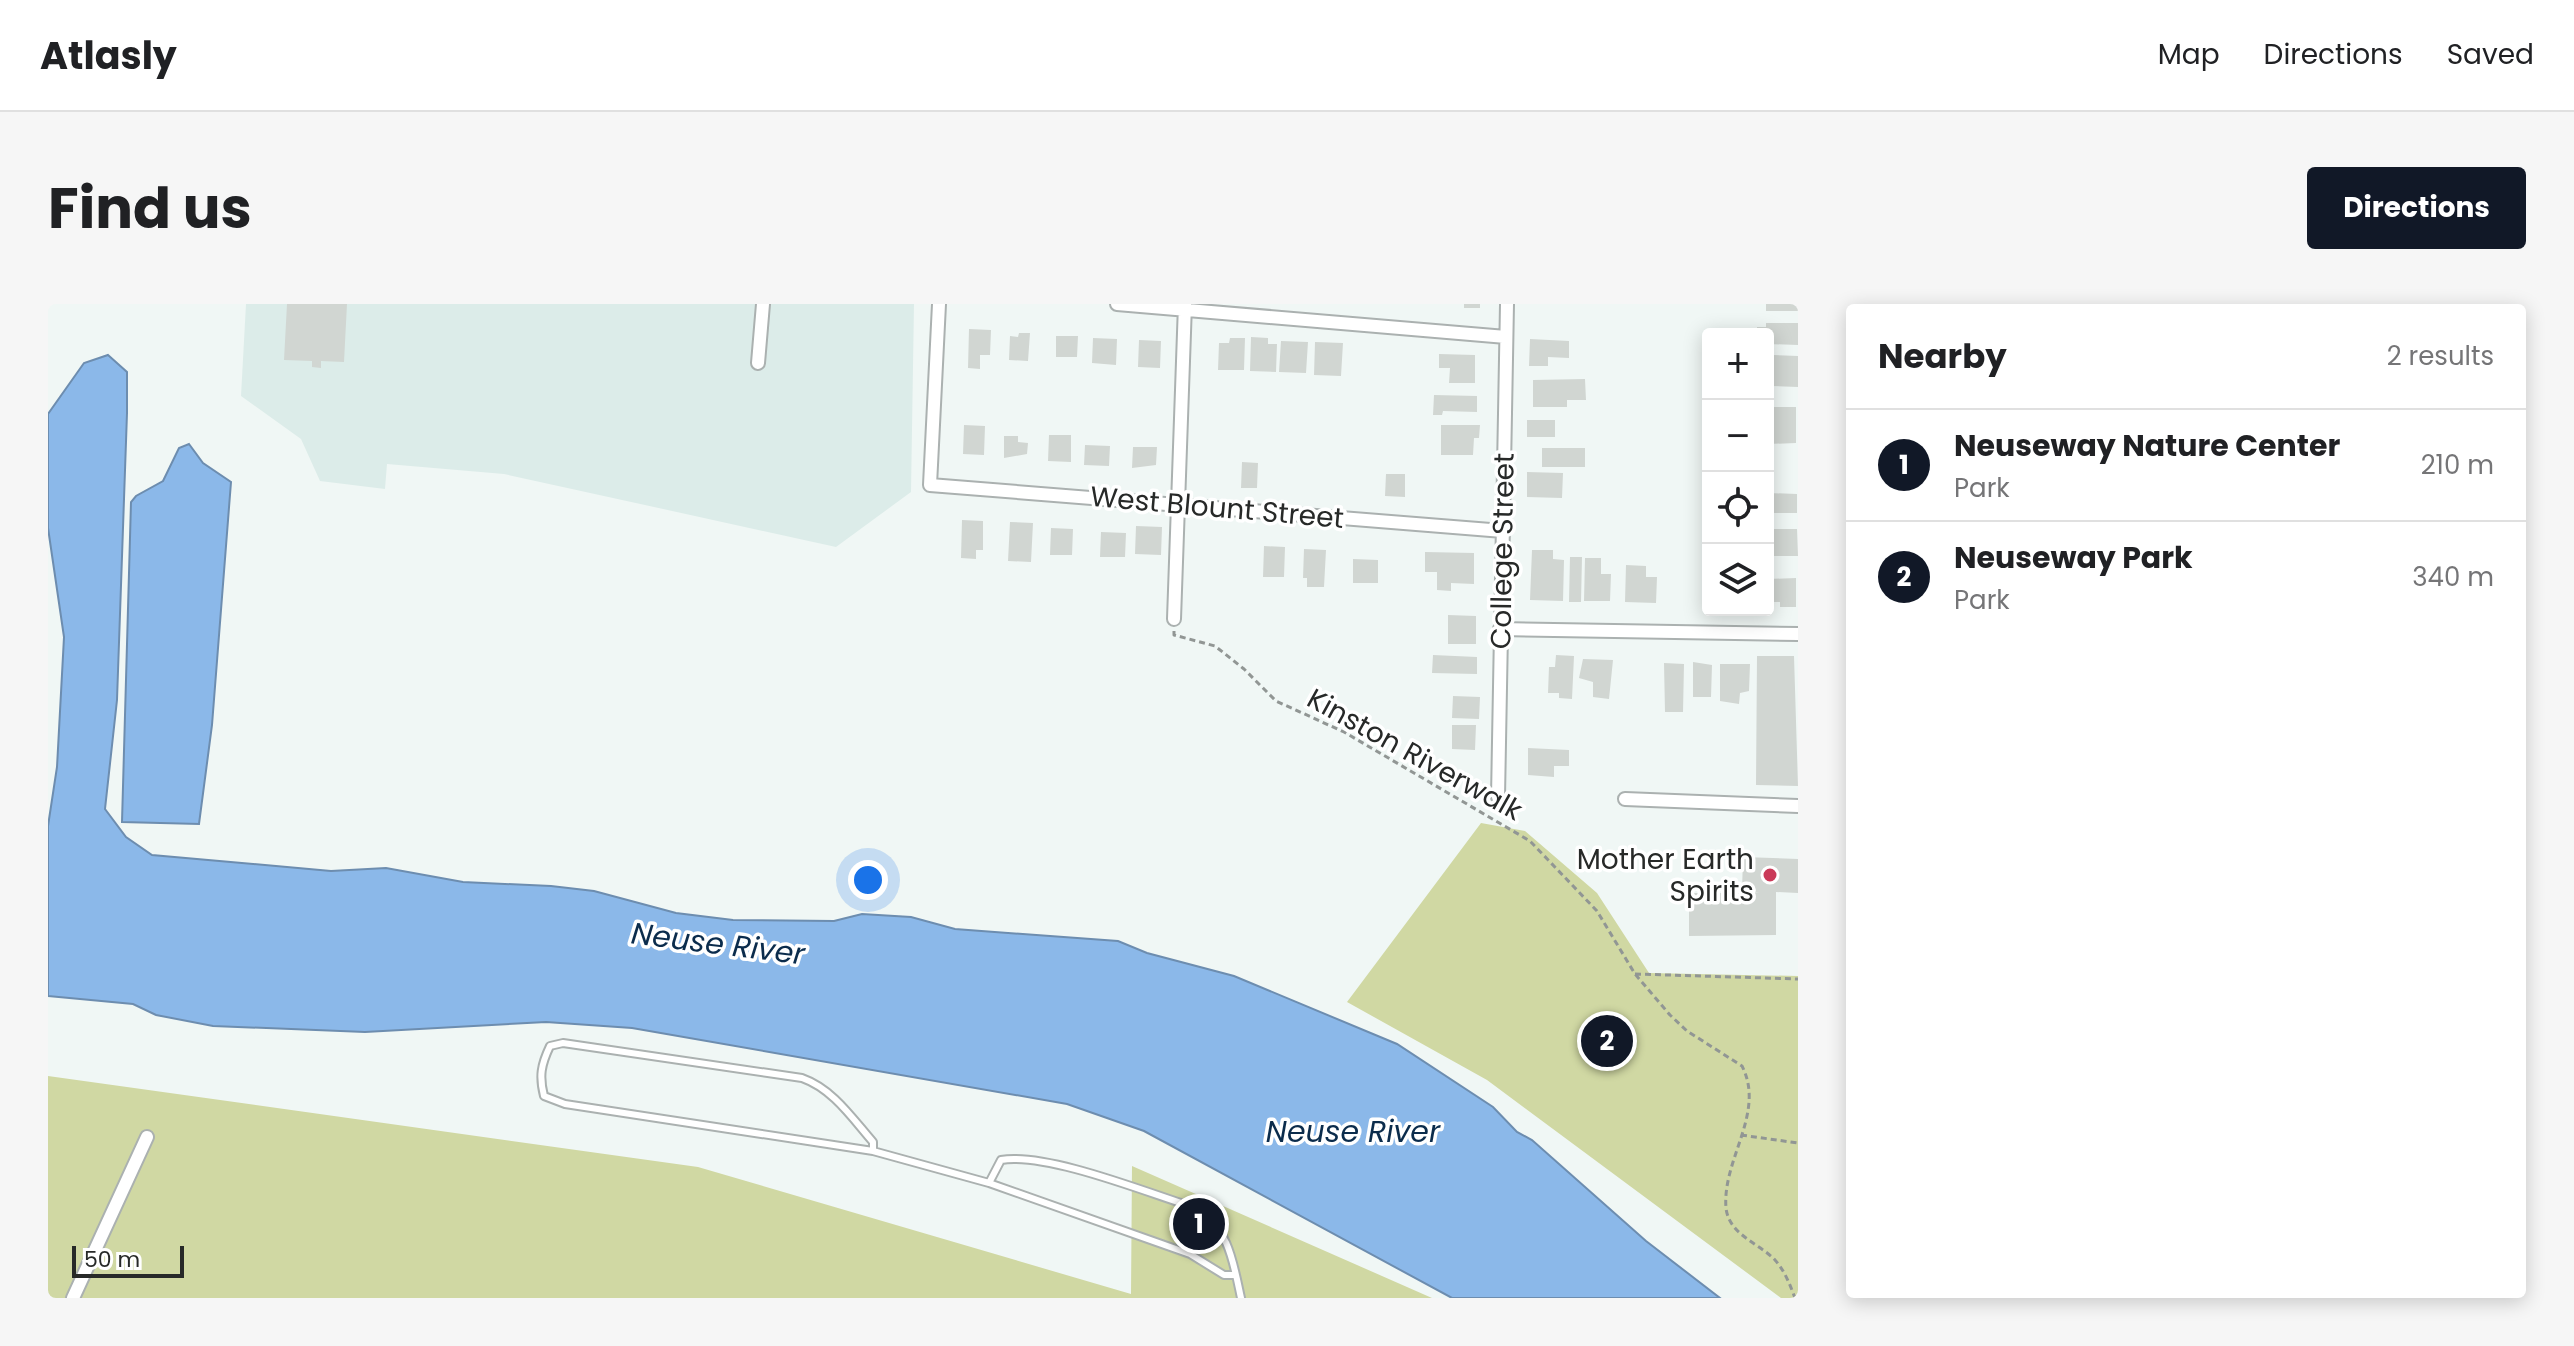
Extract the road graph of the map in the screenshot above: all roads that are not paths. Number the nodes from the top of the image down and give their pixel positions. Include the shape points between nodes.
1 (763, 304) edge
2 (939, 304) edge
3 (1117, 304) edge
4 (1507, 304) edge
5 (1185, 307) edge
6 (1506, 337) junction
7 (758, 363) dead end
8 (1179, 504) junction
9 (1503, 531) junction
10 (1174, 619) road end
11 (1500, 629) junction
12 (1798, 634) edge
13 (1498, 797) dead end
14 (1625, 799) dead end
15 (1798, 806) edge
16 (147, 1137) dead end
17 (873, 1151) junction
18 (989, 1183) junction
19 (1236, 1275) junction
20 (73, 1298) edge
21 (1241, 1298) edge

1 - 7 street
2 - 8 street, West Blount Street via 930,485
3 - 5 street
4 - 6 street, College Street
5 - 6 street
5 - 8 street
6 - 9 street, College Street
8 - 9 street, West Blount Street
8 - 10 street
9 - 11 street, College Street
11 - 12 street
11 - 13 street, College Street
14 - 15 street
16 - 20 street
17 - 17 lane via 565,1104 544,1096 542,1062 550,1046 563,1043 802,1078 834,1098 873,1142
17 - 18 lane
18 - 19 lane via 1190,1254 1224,1275
18 - 19 lane via 1001,1160 1016,1157 1196,1208 1223,1232
19 - 21 lane

